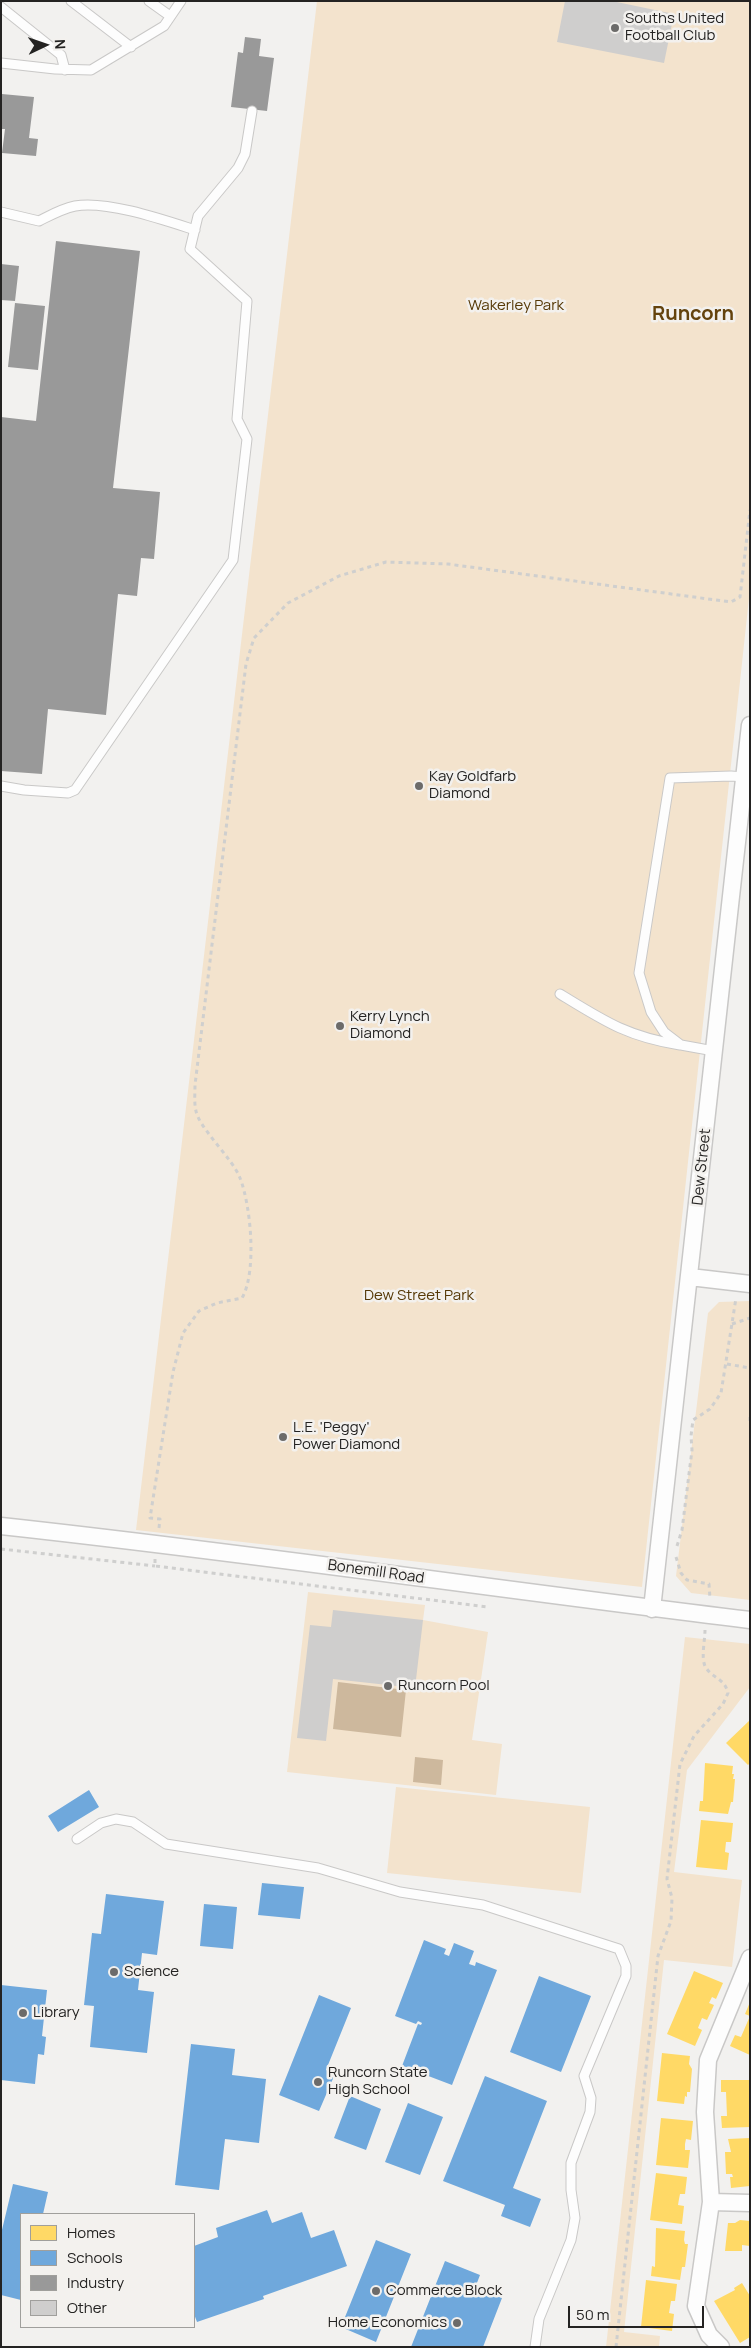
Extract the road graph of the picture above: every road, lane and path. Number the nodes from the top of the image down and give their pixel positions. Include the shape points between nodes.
1 (71, 1) edge
2 (149, 1) edge
3 (181, 1) edge
4 (1, 7) edge
5 (170, 16) junction
6 (131, 47) junction
7 (1, 63) edge
8 (66, 70) junction
9 (252, 111) dead end
10 (1, 212) edge
11 (195, 230) junction
12 (750, 510) edge
13 (750, 725) edge
14 (744, 777) junction
15 (1, 786) edge
16 (560, 994) dead end
17 (681, 1045) junction
18 (714, 1051) junction
19 (690, 1277) junction
20 (750, 1284) edge
21 (737, 1297) dead end
22 (750, 1318) edge
23 (732, 1324) junction
24 (727, 1364) junction
25 (750, 1368) edge
26 (750, 1417) edge
27 (750, 1425) edge
28 (1, 1526) edge
29 (157, 1543) junction
30 (1, 1549) edge
31 (154, 1566) junction
32 (488, 1607) dead end
33 (652, 1609) junction
34 (707, 1614) junction
35 (750, 1620) edge
36 (77, 1839) dead end
37 (750, 1958) edge
38 (711, 2202) junction
39 (750, 2202) edge
40 (535, 2347) edge
41 (616, 2347) edge
42 (721, 2347) edge

1 - 6 lane
2 - 5 lane
3 - 5 lane
4 - 8 lane via 61,55
5 - 6 lane via 164,26
6 - 8 lane via 91,70
7 - 8 lane
9 - 11 lane via 245,154 238,168 198,216
10 - 11 lane via 39,221 56,211 76,206 107,208 141,213
11 - 15 lane via 190,249 246,301 237,419 247,439 233,560 75,790 68,793
12 - 29 path via 740,597 731,602 448,564 386,562 339,576 288,604 254,638 246,664 195,1085 196,1113 240,1177 249,1217 250,1272 242,1298 199,1311 183,1333 173,1372 150,1518 160,1519
13 - 14 street, Dew Street
14 - 17 lane via 670,778 639,973 652,1012 664,1032
14 - 18 street, Dew Street
16 - 17 lane via 630,1034
17 - 18 lane
18 - 19 street, Dew Street
19 - 20 street
19 - 33 street, Dew Street
21 - 23 path
22 - 23 path
23 - 24 path
24 - 25 path
24 - 34 path via 721,1393 710,1409 693,1420 682,1530 676,1548 677,1562 687,1580 709,1584
26 - 27 path
28 - 29 street, Bonemill Road
29 - 31 path
29 - 33 street, Bonemill Road
30 - 31 path
31 - 32 path
33 - 34 street, Bonemill Road
34 - 35 street, Bonemill Road
34 - 41 path via 704,1661 709,1671 724,1681 728,1693 724,1704 694,1736 680,1764 667,1879 672,1916 658,1956
36 - 40 lane via 101,1823 116,1820 133,1822 166,1844 318,1868 400,1892 483,1905 619,1949 626,1966 626,1976 584,2076 591,2098 590,2112 571,2163 575,2218 571,2240 538,2319
37 - 38 street via 708,2060 705,2112
38 - 39 street
38 - 42 street via 696,2306 709,2335

